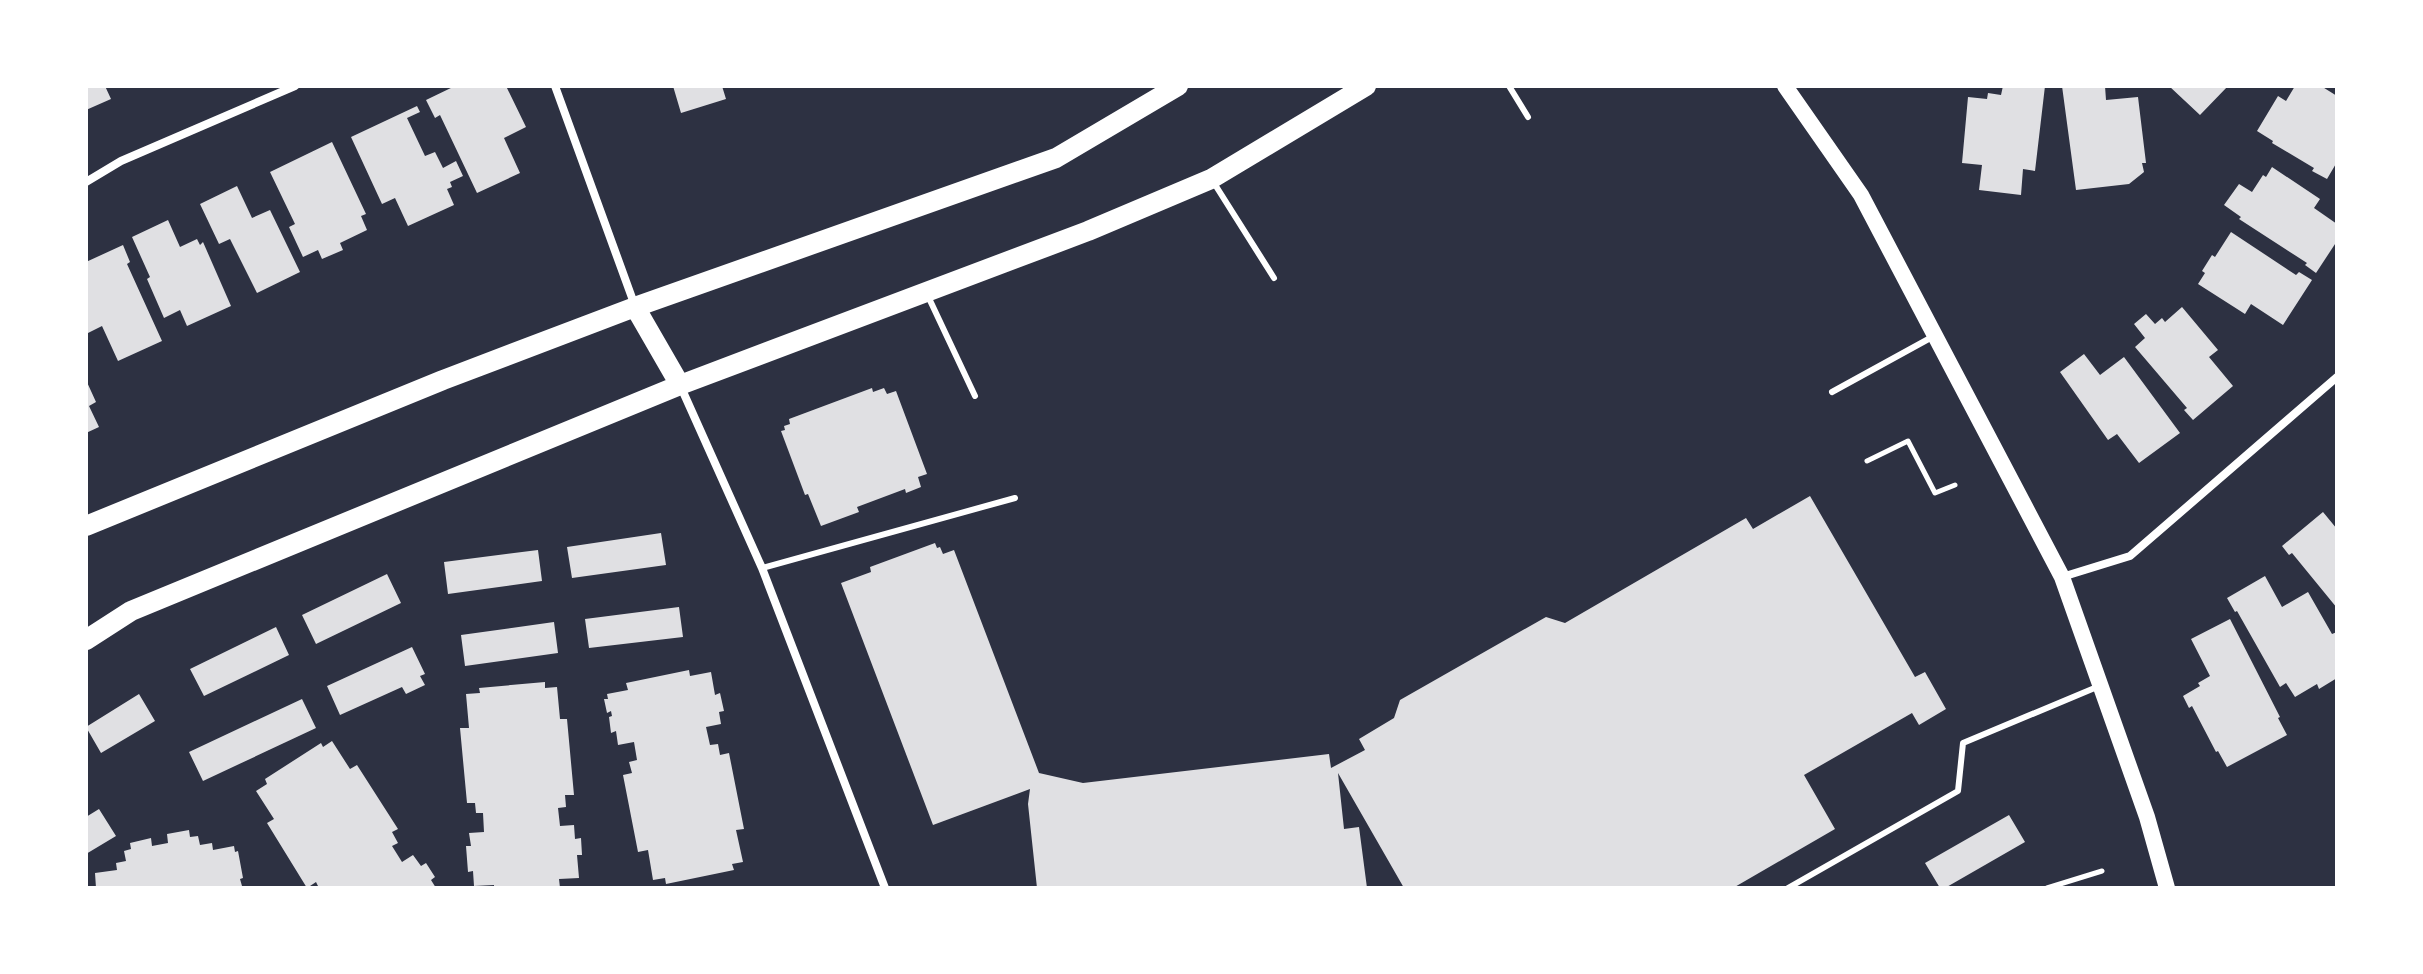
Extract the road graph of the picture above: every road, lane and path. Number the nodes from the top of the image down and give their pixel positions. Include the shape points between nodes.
1 (295, 86) edge
2 (555, 86) edge
3 (1178, 86) edge
4 (1366, 86) edge
5 (1509, 86) edge
6 (1785, 86) edge
7 (1528, 117) dead end
8 (1211, 179) junction
9 (86, 182) edge
10 (1274, 278) dead end
11 (926, 291) junction
12 (635, 307) junction
13 (1934, 335) junction
14 (2337, 377) edge
15 (680, 385) junction
16 (1832, 392) dead end
17 (975, 396) dead end
18 (1867, 461) dead end
19 (1955, 485) dead end
20 (1015, 498) dead end
21 (86, 526) edge
22 (762, 568) junction
23 (2062, 577) junction
24 (86, 640) edge
25 (2101, 686) junction
26 (2102, 871) dead end
27 (885, 888) edge
28 (1788, 888) edge
29 (2047, 888) edge
30 (2167, 888) edge

1 - 9 street via 121,161
2 - 12 street
3 - 12 main road via 1056,158
4 - 8 main road
5 - 7 lane
6 - 13 main road via 1861,195
8 - 10 lane
8 - 11 main road
11 - 15 main road
11 - 17 lane
12 - 15 main road
12 - 21 main road
13 - 16 lane
13 - 23 main road
14 - 23 street via 2130,556
15 - 22 street
15 - 24 main road via 131,611
18 - 19 path via 1908,441 1935,493
20 - 22 lane
22 - 27 street
23 - 25 main road
25 - 28 lane via 1963,743 1958,791
25 - 30 main road
26 - 29 path

